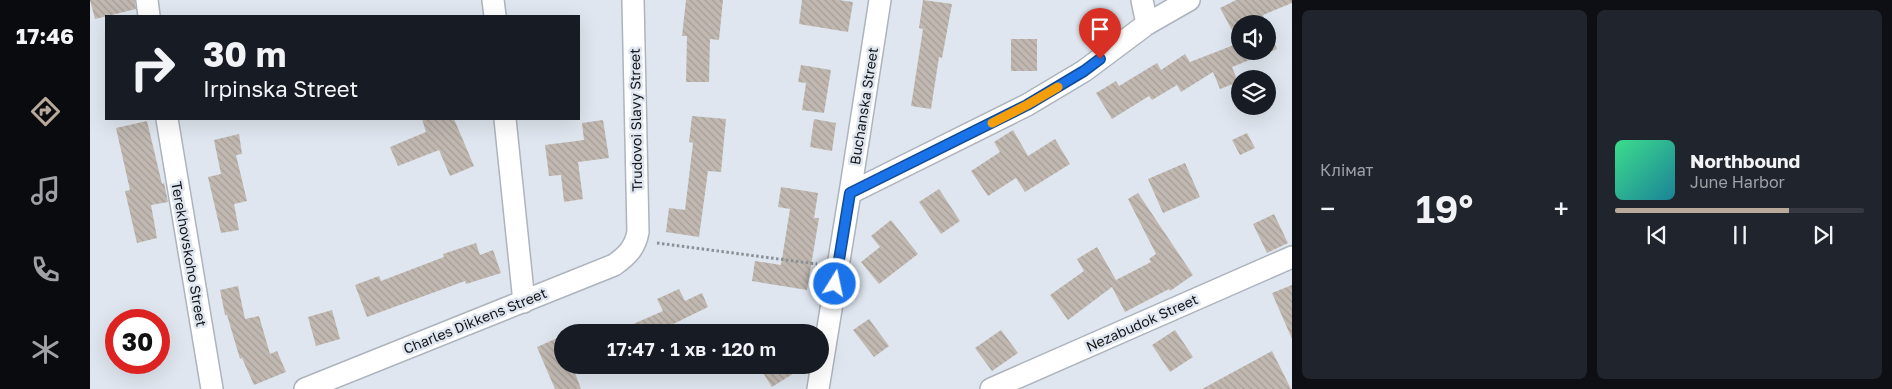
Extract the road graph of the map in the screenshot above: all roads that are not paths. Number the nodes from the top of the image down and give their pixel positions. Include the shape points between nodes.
1 (147, 0) edge
2 (493, 0) edge
3 (633, 0) edge
4 (880, 0) edge
5 (1142, 0) edge
6 (1189, 0) edge
7 (149, 15) edge
8 (495, 15) edge
9 (1146, 24) junction
10 (167, 120) edge
11 (505, 120) edge
12 (850, 193) junction
13 (637, 240) joint
14 (1292, 257) edge
15 (524, 302) junction
16 (212, 389) edge
17 (305, 389) edge
18 (818, 389) edge
19 (991, 389) edge

1 - 7 street
2 - 8 street
3 - 13 street, Trudovoi Slavy Street
4 - 12 street, Buchanska Street
5 - 9 street
6 - 9 street
9 - 12 street via 1084,71 1027,105
10 - 16 street, Terekhovskoho Street
11 - 15 street
12 - 18 street, Buchanska Street
13 - 15 street, Charles Dikkens Street via 626,256 614,264
14 - 19 street, Nezabudok Street
15 - 17 street, Charles Dikkens Street

